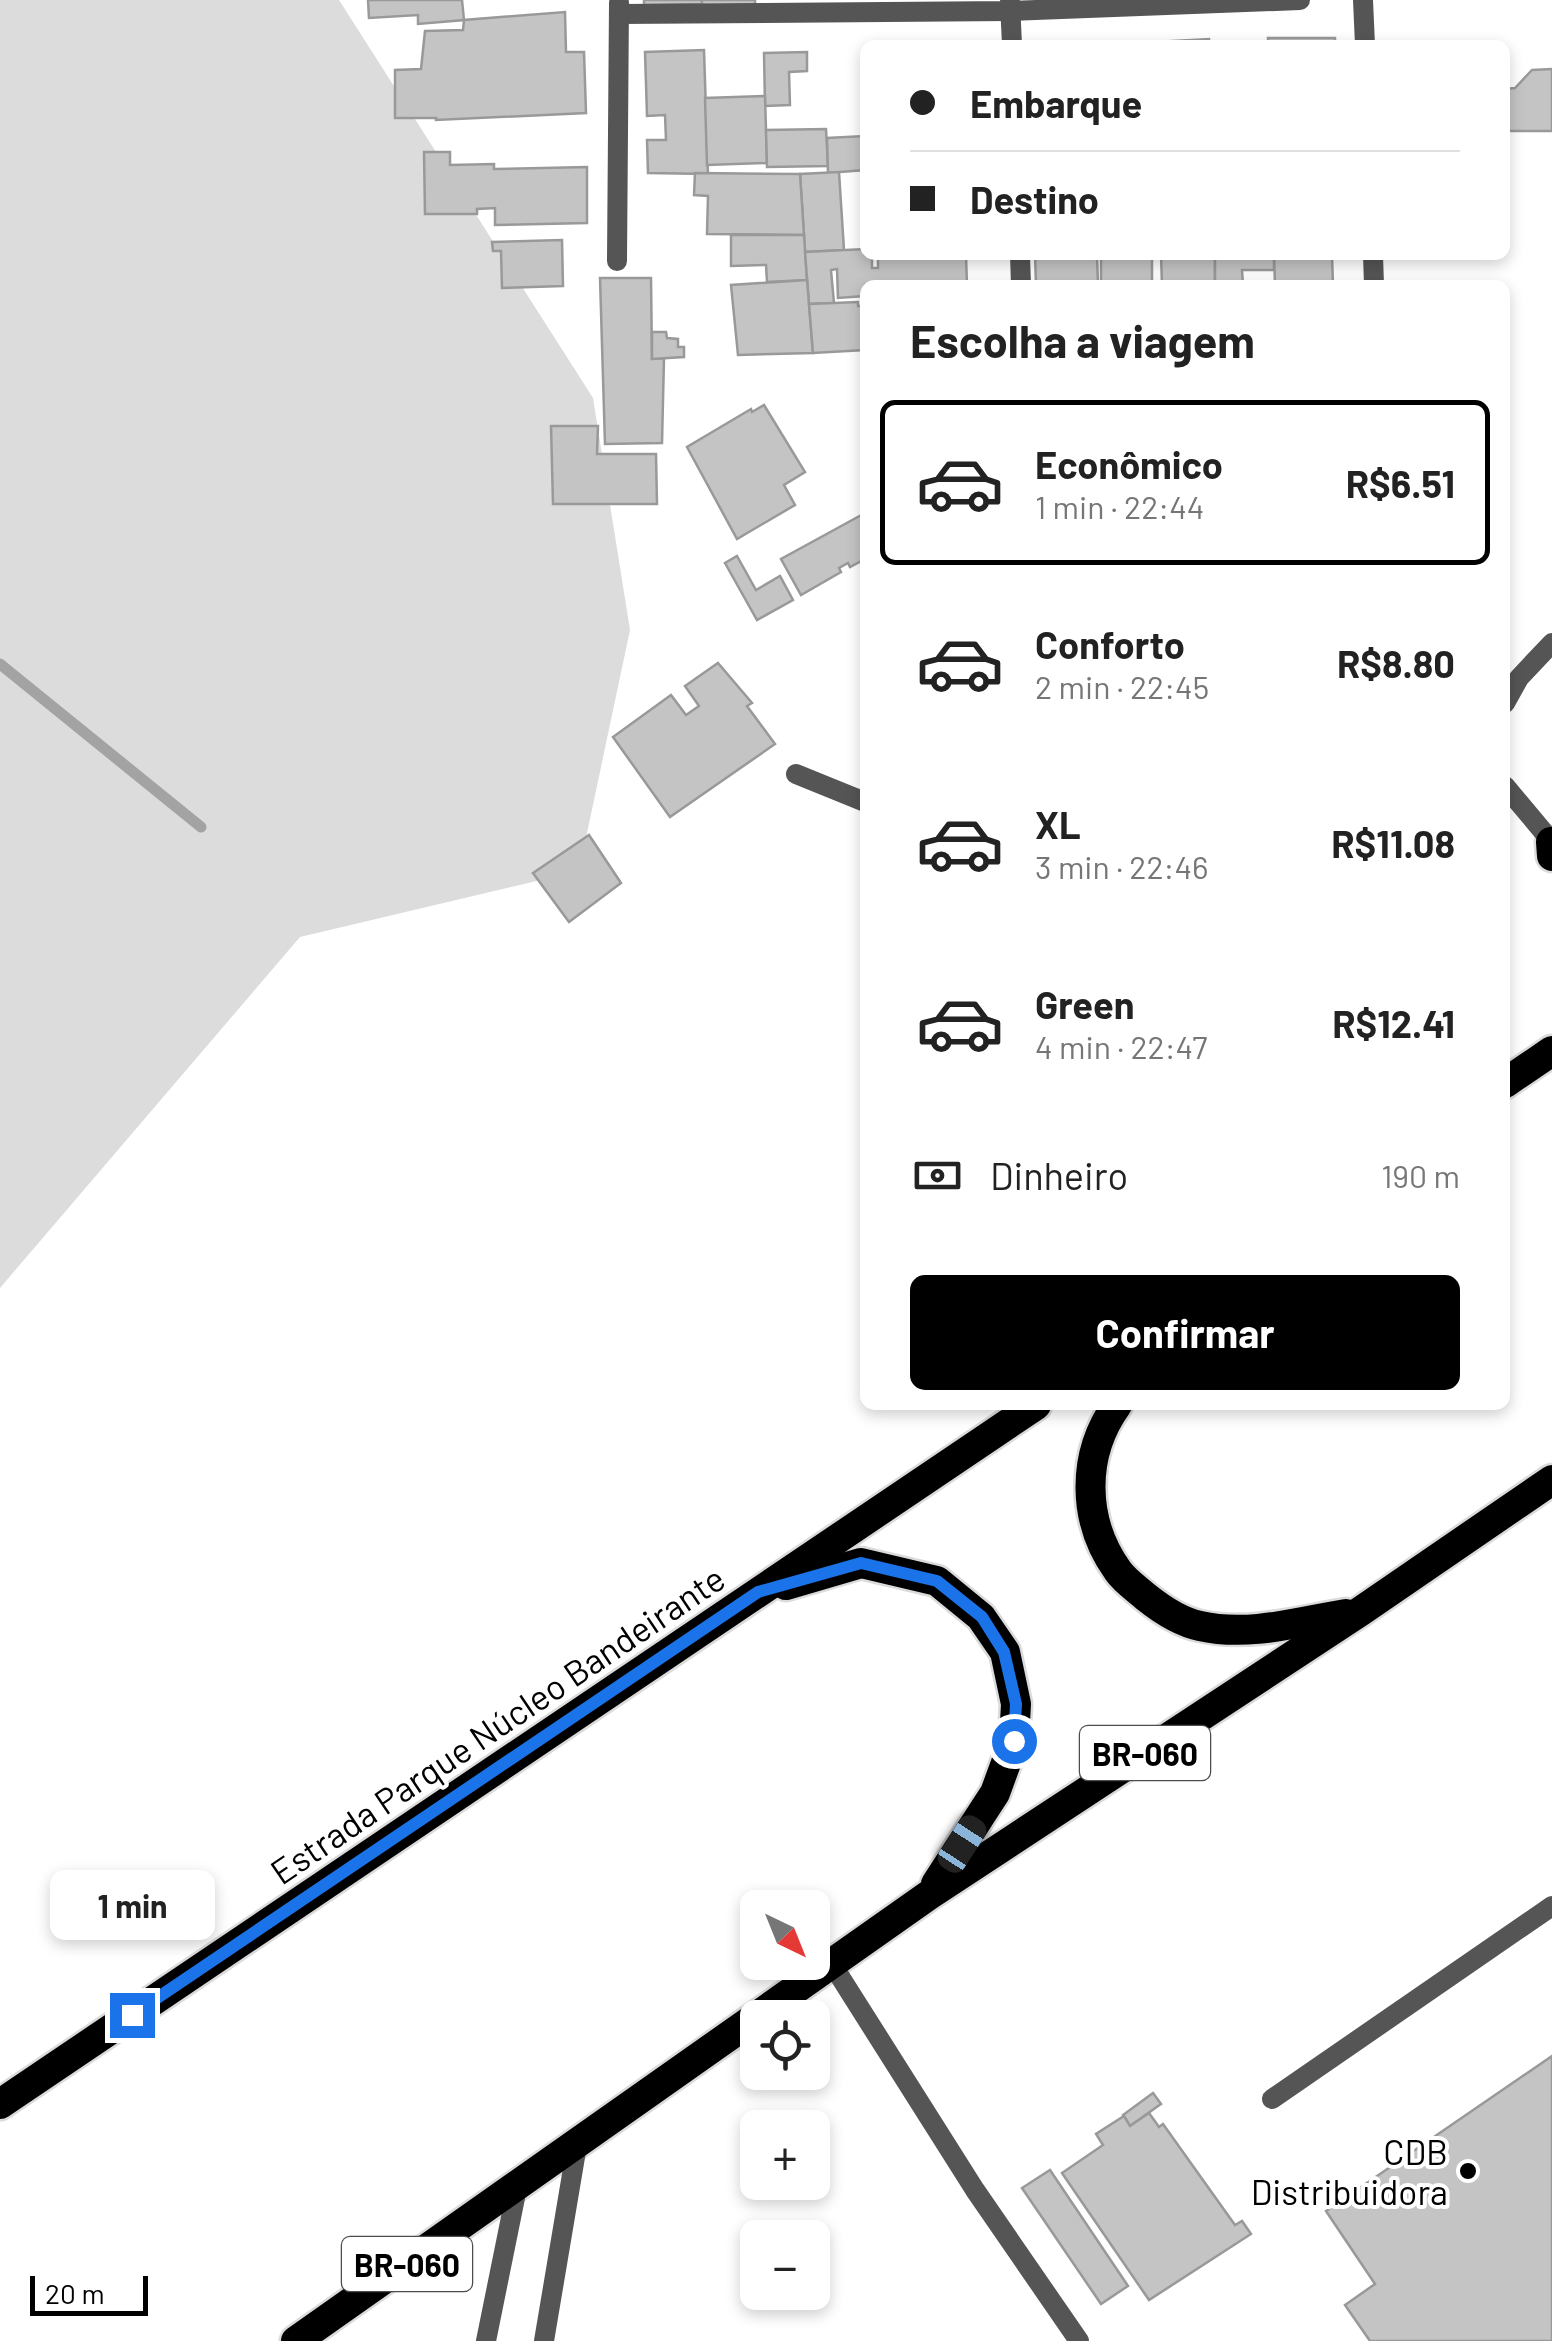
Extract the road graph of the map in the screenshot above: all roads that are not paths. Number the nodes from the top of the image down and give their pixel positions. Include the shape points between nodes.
1 (1300, 0) edge
2 (1363, 0) edge
3 (1010, 6) edge
4 (619, 7) edge
5 (1012, 40) edge
6 (1365, 40) edge
7 (617, 261) dead end
8 (1552, 642) edge
9 (1510, 695) edge
10 (796, 774) dead end
11 (1510, 792) edge
12 (860, 800) edge
13 (1551, 842) edge
14 (1552, 856) edge
15 (1552, 1052) edge
16 (1510, 1080) edge
17 (1029, 1410) edge
18 (1113, 1410) edge
19 (1552, 1480) edge
20 (758, 1592) junction
21 (1361, 1611) junction
22 (929, 1895) junction
23 (1552, 1906) edge
24 (832, 1964) junction
25 (1272, 2100) dead end
26 (0, 2104) edge
27 (576, 2145) junction
28 (517, 2188) junction
29 (296, 2341) edge
30 (486, 2341) edge
31 (544, 2341) edge
32 (1079, 2341) edge

1 - 3 street
2 - 6 street
3 - 4 street
3 - 5 street
4 - 7 street
8 - 9 street
10 - 12 street
11 - 13 street
13 - 14 highway
15 - 16 highway
17 - 20 highway, Estrada Parque Núcleo Bandeirante
18 - 21 highway via 1088,1479 1094,1528 1119,1574 1159,1607 1196,1626 1241,1632
19 - 21 highway, BR-060
20 - 22 highway via 861,1563 937,1581 982,1617 1004,1652 1016,1704 1014,1741 995,1793
20 - 26 highway, Estrada Parque Núcleo Bandeirante
21 - 22 highway, BR-060
22 - 24 highway, BR-060
23 - 25 street
24 - 27 highway, BR-060
24 - 32 street
27 - 28 highway, BR-060
27 - 31 street
28 - 29 highway, BR-060
28 - 30 street

